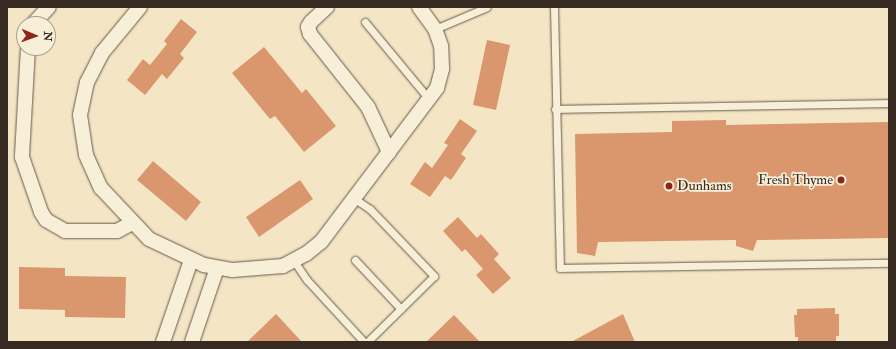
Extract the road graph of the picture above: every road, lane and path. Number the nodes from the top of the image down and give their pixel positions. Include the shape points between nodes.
1 (50, 7) edge
2 (140, 7) edge
3 (327, 7) edge
4 (419, 7) edge
5 (487, 7) edge
6 (554, 7) edge
7 (42, 16) edge
8 (365, 22) dead end
9 (435, 29) junction
10 (28, 56) edge
11 (429, 99) junction
12 (889, 103) edge
13 (555, 109) junction
14 (389, 152) junction
15 (355, 199) junction
16 (132, 223) junction
17 (191, 260) junction
18 (355, 260) dead end
19 (294, 261) junction
20 (889, 263) edge
21 (217, 268) junction
22 (401, 309) junction
23 (162, 342) edge
24 (192, 342) edge
25 (366, 342) edge

1 - 7 street
2 - 16 street via 94,66 82,99 80,115 84,149 93,174 101,188
3 - 14 street via 311,22 308,27 310,34 368,107
4 - 9 street
5 - 9 lane
6 - 13 lane
8 - 11 lane
9 - 11 street via 441,46 442,69 437,88
10 - 16 street via 22,157 46,220 66,231 117,231
11 - 14 street
12 - 13 lane
13 - 20 lane via 560,268
14 - 15 street
15 - 19 street via 321,242
15 - 22 lane via 370,209 434,276
16 - 17 street via 149,239
17 - 21 street
17 - 23 street
18 - 22 lane
19 - 21 street via 266,269
19 - 25 lane via 306,280
21 - 24 street
22 - 25 lane

